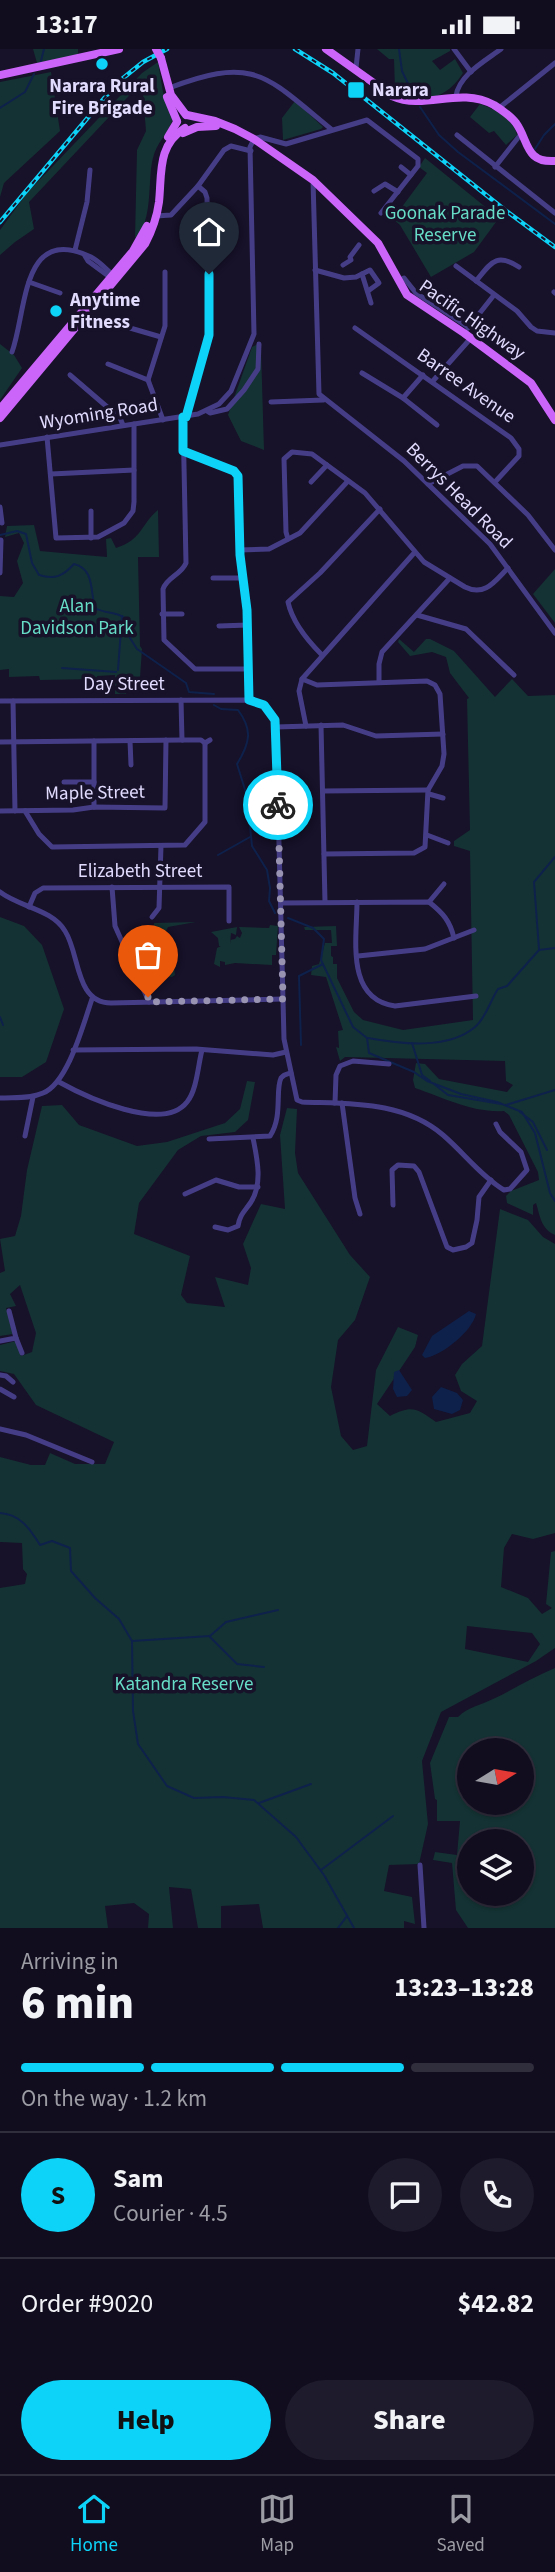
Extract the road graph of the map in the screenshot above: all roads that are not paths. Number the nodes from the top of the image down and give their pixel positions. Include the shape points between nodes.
1 (119, 49) edge
2 (156, 49) edge
3 (326, 49) edge
4 (358, 49) edge
5 (454, 49) edge
6 (501, 49) edge
7 (555, 63) edge
8 (356, 68) junction
9 (471, 72) junction
10 (0, 75) edge
11 (167, 89) junction
12 (456, 96) junction
13 (499, 108) junction
14 (187, 115) junction
15 (182, 124) junction
16 (216, 126) junction
17 (331, 129) junction
18 (522, 134) junction
19 (457, 135) dead end
20 (251, 137) junction
21 (251, 151) junction
22 (164, 153) junction
23 (555, 161) edge
24 (401, 167) dead end
25 (495, 167) junction
26 (90, 170) dead end
27 (411, 175) junction
28 (313, 180) junction
29 (198, 186) junction
30 (374, 191) dead end
31 (398, 193) junction
32 (381, 213) dead end
33 (555, 213) edge
34 (156, 216) junction
35 (359, 245) dead end
36 (75, 250) junction
37 (351, 260) junction
38 (343, 265) dead end
39 (456, 266) dead end
40 (519, 267) dead end
41 (315, 270) junction
42 (165, 272) dead end
43 (363, 273) junction
44 (113, 277) junction
45 (476, 281) junction
46 (29, 282) junction
47 (368, 291) junction
48 (60, 293) dead end
49 (494, 295) junction
50 (371, 303) dead end
51 (130, 328) dead end
52 (355, 328) dead end
53 (468, 333) junction
54 (555, 333) edge
55 (161, 337) junction
56 (259, 344) dead end
57 (12, 352) dead end
58 (108, 364) dead end
59 (362, 373) dead end
60 (70, 375) dead end
61 (423, 375) junction
62 (148, 380) junction
63 (432, 382) junction
64 (403, 398) junction
65 (324, 400) junction
66 (271, 402) dead end
67 (0, 409) edge
68 (207, 411) junction
69 (184, 417) junction
70 (0, 418) edge
71 (163, 419) junction
72 (555, 420) edge
73 (134, 424) junction
74 (122, 425) junction
75 (437, 425) dead end
76 (47, 437) junction
77 (0, 445) edge
78 (183, 451) junction
79 (327, 465) junction
80 (134, 470) junction
81 (51, 474) junction
82 (348, 481) junction
83 (311, 482) dead end
84 (495, 482) junction
85 (428, 484) junction
86 (0, 507) edge
87 (380, 509) junction
88 (92, 510) dead end
89 (2, 523) dead end
90 (555, 535) edge
91 (91, 538) junction
92 (288, 539) junction
93 (1, 540) edge
94 (549, 542) junction
95 (239, 550) junction
96 (555, 550) edge
97 (415, 552) junction
98 (508, 568) junction
99 (0, 573) edge
100 (213, 578) dead end
101 (243, 578) junction
102 (450, 578) junction
103 (162, 614) junction
104 (182, 614) dead end
105 (417, 615) junction
106 (247, 625) junction
107 (219, 626) dead end
108 (555, 633) edge
109 (322, 655) junction
110 (248, 669) junction
111 (514, 675) dead end
112 (302, 679) junction
113 (379, 682) junction
114 (181, 700) junction
115 (249, 700) junction
116 (0, 701) edge
117 (13, 701) junction
118 (321, 725) junction
119 (306, 726) junction
120 (276, 727) junction
121 (443, 734) junction
122 (166, 740) junction
123 (181, 740) junction
124 (94, 741) junction
125 (130, 741) junction
126 (0, 742) edge
127 (13, 742) junction
128 (131, 765) dead end
129 (64, 782) dead end
130 (94, 782) junction
131 (323, 791) junction
132 (429, 792) junction
133 (443, 798) dead end
134 (94, 807) junction
135 (0, 811) edge
136 (15, 811) junction
137 (24, 811) junction
138 (427, 835) junction
139 (448, 843) dead end
140 (161, 846) junction
141 (324, 854) junction
142 (444, 884) dead end
143 (112, 887) junction
144 (160, 887) junction
145 (0, 892) edge
146 (325, 902) junction
147 (357, 902) junction
148 (429, 902) junction
149 (281, 903) junction
150 (29, 907) junction
151 (152, 917) dead end
152 (229, 921) dead end
153 (474, 930) dead end
154 (454, 938) junction
155 (358, 956) junction
156 (476, 996) dead end
157 (92, 999) junction
158 (283, 999) junction
159 (149, 1002) junction
160 (73, 1050) junction
161 (202, 1050) junction
162 (286, 1052) junction
163 (389, 1064) dead end
164 (291, 1073) junction
165 (59, 1082) junction
166 (33, 1097) junction
167 (0, 1098) edge
168 (338, 1103) junction
169 (496, 1124) dead end
170 (25, 1136) dead end
171 (253, 1138) junction
172 (209, 1139) dead end
173 (491, 1180) junction
174 (257, 1187) junction
175 (185, 1194) dead end
176 (393, 1205) dead end
177 (360, 1214) dead end
178 (215, 1227) dead end
179 (9, 1311) dead end
180 (16, 1338) junction
181 (0, 1341) edge
182 (22, 1353) dead end
183 (0, 1375) edge
184 (13, 1382) dead end
185 (0, 1389) edge
186 (14, 1397) dead end
187 (0, 1429) edge
188 (92, 1462) dead end
189 (420, 1865) dead end
190 (424, 1928) edge

1 - 10 main road
2 - 11 main road, bridge
3 - 8 main road
4 - 8 street
5 - 9 street
6 - 9 street
7 - 13 street
8 - 12 main road via 405,101
9 - 12 street
11 - 14 main road
11 - 15 main road
11 - 17 street via 211,74 249,73 273,82
12 - 13 main road
13 - 18 main road
14 - 15 main road via 180,115
14 - 20 main road, Pacific Highway via 219,122
15 - 16 main road, Pacific Highway
15 - 22 main road
15 - 44 main road via 157,159 148,226
16 - 20 main road, Pacific Highway
16 - 22 main road via 185,132
17 - 20 street via 286,143
17 - 27 street via 368,120 418,159
18 - 23 main road via 536,158
18 - 25 street
19 - 25 street
20 - 21 street, Wyoming Road
20 - 28 main road, Pacific Highway
21 - 29 street via 232,146 225,150
21 - 68 street, Wyoming Road via 254,334 234,386
22 - 34 main road
24 - 27 street
25 - 33 street
26 - 36 street
27 - 31 street
28 - 41 street
28 - 53 main road, Pacific Highway via 378,243 416,303
29 - 34 street via 171,215
29 - 69 street via 207,198 210,325
30 - 31 street via 385,184
31 - 32 street
34 - 44 main road via 145,244
35 - 37 street
36 - 44 street
36 - 46 street via 53,251 43,257
37 - 38 street
37 - 43 street
39 - 45 street
40 - 45 street via 497,260
41 - 43 street via 340,278
41 - 65 street via 317,387
42 - 55 street
43 - 47 street
43 - 47 street via 371,271 379,283
44 - 67 main road
44 - 70 main road
45 - 49 street
46 - 48 street
46 - 57 street
47 - 50 street
49 - 53 street
49 - 54 street via 537,331
51 - 55 street
52 - 61 street, Barree Avenue
53 - 63 street
53 - 72 main road, Pacific Highway via 531,383
55 - 62 street
56 - 68 street via 258,369 234,403 210,414
58 - 62 street
59 - 64 street
60 - 74 street via 120,418
61 - 63 street, Barree Avenue
61 - 64 street
62 - 71 street
63 - 84 street, Barree Avenue via 504,431 517,446 517,459
64 - 75 street
65 - 66 street
65 - 85 street, Berrys Head Road
68 - 69 street, Wyoming Road
69 - 71 street, Wyoming Road
69 - 78 street
71 - 73 street, Wyoming Road
73 - 74 street, Wyoming Road
73 - 80 street
74 - 76 street, Wyoming Road
76 - 77 street, Wyoming Road
76 - 81 street
78 - 95 street via 237,473
78 - 103 street via 186,563 165,582
79 - 82 street
79 - 83 street
79 - 92 street via 307,452 285,457
80 - 81 street
80 - 91 street via 133,511 116,530
81 - 91 street via 56,538
82 - 87 street
82 - 92 street via 303,531
84 - 85 street via 470,465
84 - 94 street
85 - 98 street, Berrys Head Road via 490,544
86 - 89 street
87 - 97 street
87 - 109 street via 288,602 309,642
88 - 91 street
90 - 94 street
92 - 95 street via 269,549
93 - 99 street
94 - 96 street
95 - 101 street
97 - 102 street
97 - 109 street
98 - 102 street via 481,591
98 - 108 street, Berrys Head Road
100 - 101 street
101 - 106 street
102 - 105 street
103 - 104 street
103 - 110 street via 164,641 195,669
105 - 111 street via 466,629
105 - 113 street via 382,652
106 - 107 street
106 - 110 street
109 - 112 street
110 - 115 street
112 - 113 street via 317,685
112 - 119 street via 299,691
113 - 121 street via 427,681 435,685 441,698
114 - 115 street, Day Street
114 - 117 street, Day Street
114 - 123 street
115 - 120 street via 267,708
116 - 117 street, Day Street
117 - 127 street
118 - 119 street
118 - 121 street via 349,726 376,736
118 - 131 street
119 - 120 street
120 - 149 street
121 - 132 street via 443,762
122 - 123 street
122 - 125 street
122 - 134 street, Maple Street via 165,808
123 - 140 street via 208,742 205,823 186,845
124 - 125 street
124 - 127 street
124 - 130 street
125 - 128 street
126 - 127 street
127 - 136 street
129 - 130 street
130 - 134 street
131 - 132 street
131 - 141 street
132 - 133 street
132 - 138 street
134 - 137 street, Maple Street
135 - 136 street, Maple Street
136 - 137 street, Maple Street
137 - 140 street via 52,847
138 - 139 street
138 - 141 street via 425,847 418,853
140 - 144 street
141 - 146 street
142 - 148 street
143 - 144 street, Elizabeth Street
143 - 150 street, Elizabeth Street via 43,888
143 - 159 street via 115,926
144 - 151 street via 159,908
144 - 152 street, Elizabeth Street via 229,887
145 - 150 street
146 - 147 street
146 - 149 street
147 - 148 street
147 - 155 street
148 - 154 street via 443,913
149 - 158 street
150 - 157 street via 65,930
153 - 154 street
154 - 155 street via 425,949
155 - 156 street via 364,988 389,1005
157 - 159 street
157 - 160 street
158 - 159 street
158 - 162 street
160 - 161 street
160 - 165 street
161 - 162 street
161 - 165 street via 190,1097 172,1112 124,1110
162 - 164 street
163 - 168 street via 343,1063 337,1071
164 - 168 street via 298,1101
164 - 171 street via 281,1080 273,1134
165 - 166 street
166 - 167 street
166 - 170 street
168 - 173 street via 389,1108 416,1118 441,1134
168 - 177 street
169 - 173 street via 521,1152 527,1170 510,1189
171 - 172 street
171 - 174 street
173 - 176 street via 480,1193 472,1241 466,1247 447,1247 414,1166 392,1170
174 - 175 street via 216,1180
174 - 178 street via 238,1226 228,1230
179 - 180 street
180 - 181 street
180 - 182 street
183 - 184 street
185 - 186 street
187 - 188 street
189 - 190 street

